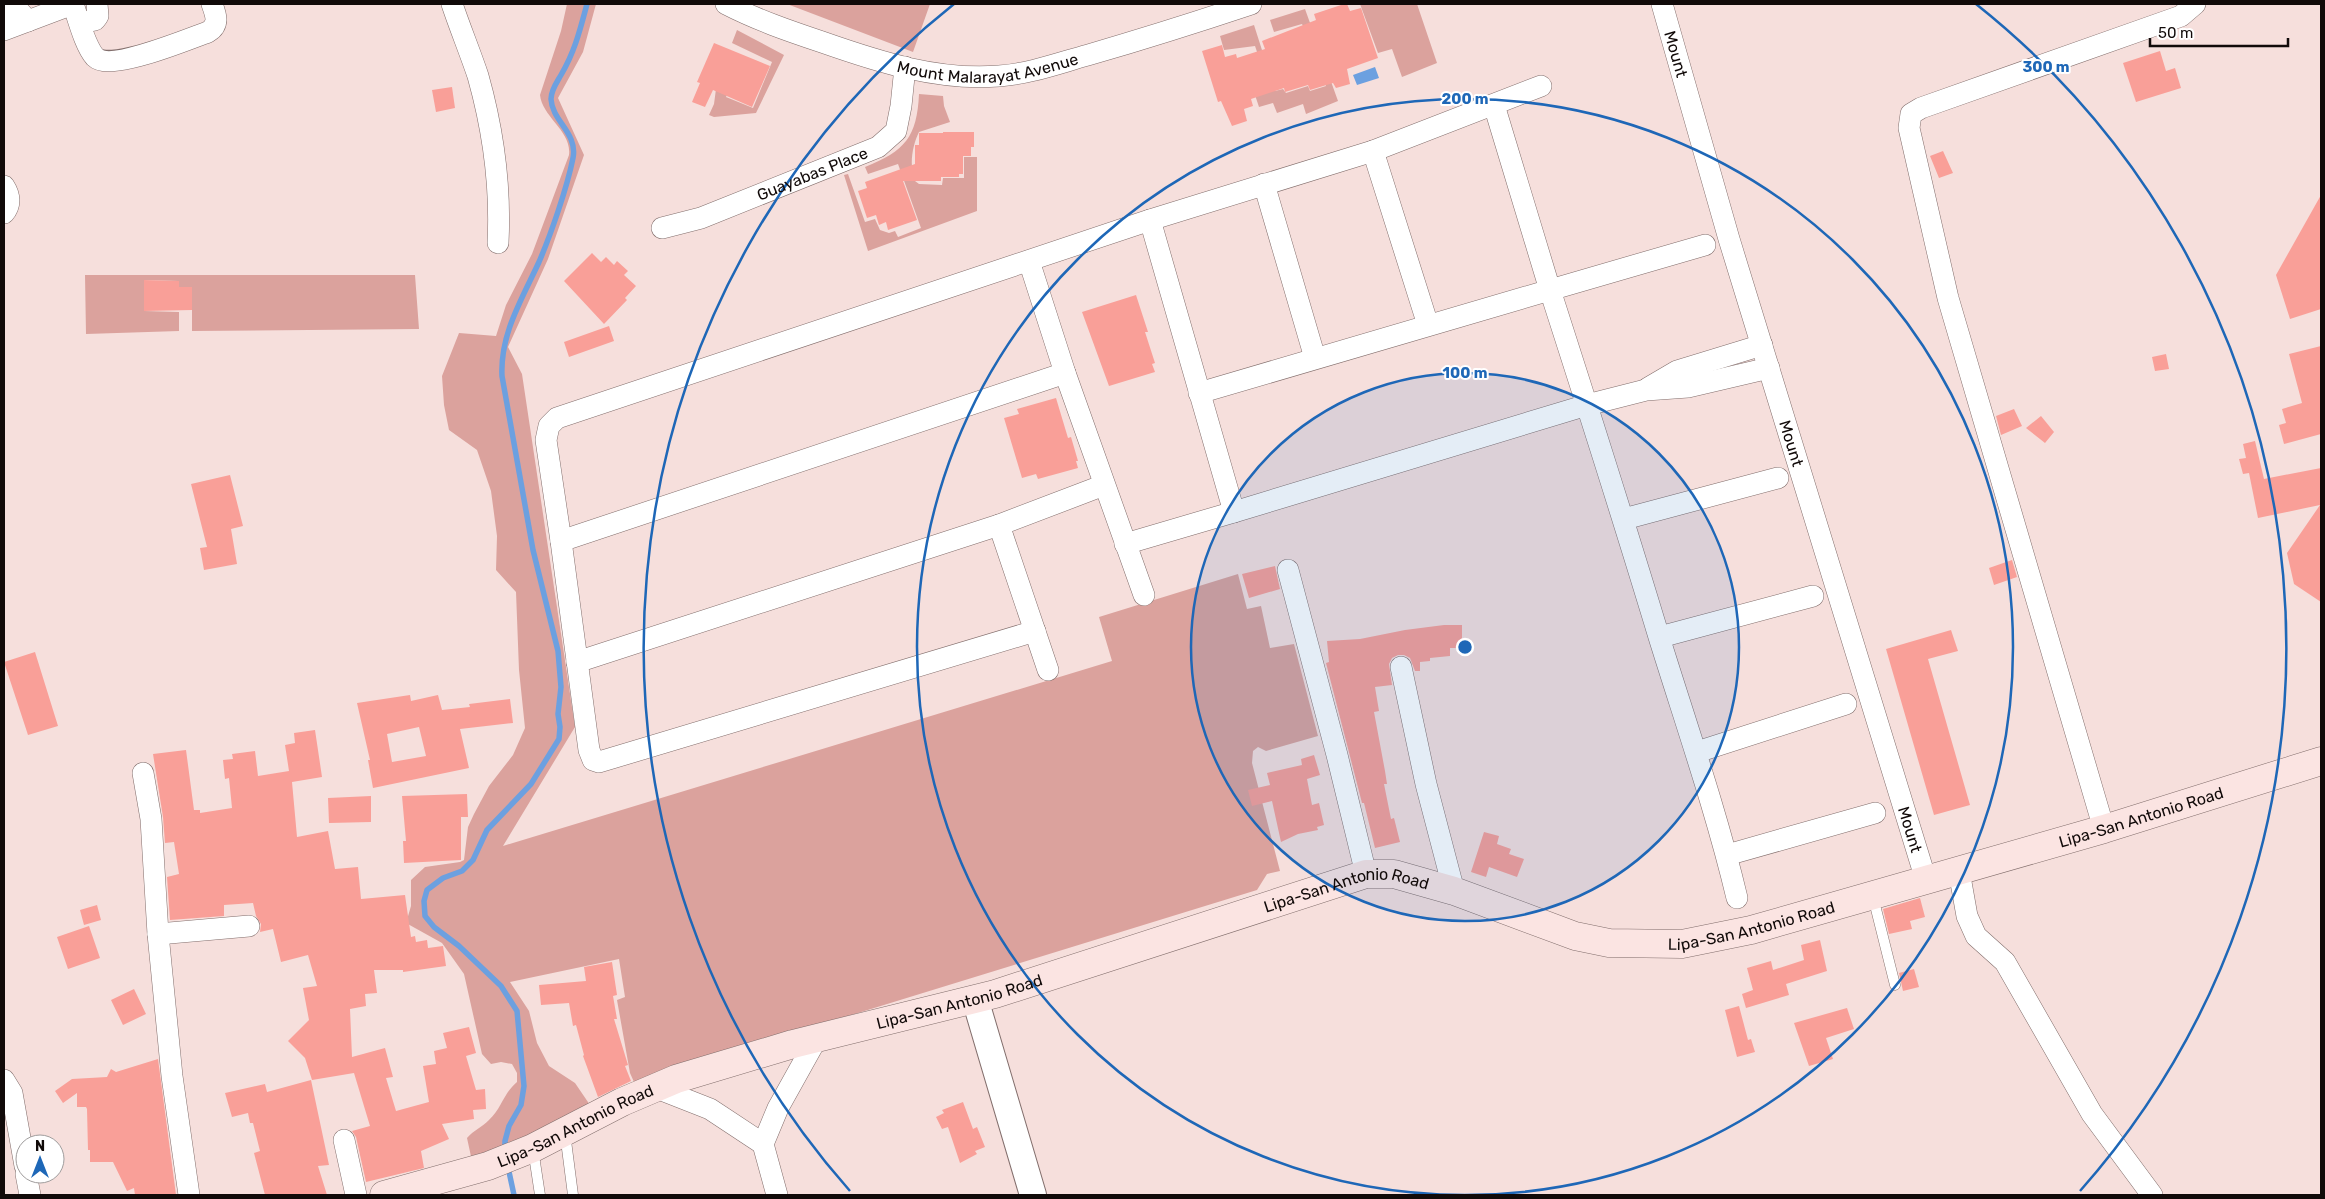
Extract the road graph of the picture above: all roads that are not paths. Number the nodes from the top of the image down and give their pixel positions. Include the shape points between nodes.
1 (98, 4) edge
2 (212, 4) edge
3 (452, 4) edge
4 (726, 4) edge
5 (1251, 4) edge
6 (1662, 4) edge
7 (2195, 4) edge
8 (4, 10) edge
9 (76, 10) edge
10 (28, 21) junction
11 (4, 30) edge
12 (905, 67) junction
13 (1542, 86) dead end
14 (1494, 105) junction
15 (1373, 151) junction
16 (1264, 184) junction
17 (4, 186) edge
18 (4, 213) edge
19 (1150, 220) junction
20 (662, 228) dead end
21 (498, 243) dead end
22 (1704, 245) dead end
23 (1029, 261) junction
24 (1550, 290) junction
25 (1428, 325) junction
26 (1762, 345) junction
27 (1315, 358) junction
28 (1769, 368) junction
29 (1065, 373) junction
30 (1646, 390) junction
31 (1198, 393) junction
32 (1587, 405) junction
33 (1778, 478) dead end
34 (1104, 485) junction
35 (1234, 512) junction
36 (1624, 519) junction
37 (999, 525) junction
38 (561, 541) junction
39 (1125, 544) junction
40 (1288, 570) dead end
41 (1144, 595) dead end
42 (1813, 596) dead end
43 (1035, 631) junction
44 (1660, 637) junction
45 (578, 662) junction
46 (1401, 668) dead end
47 (1048, 670) dead end
48 (1846, 704) dead end
49 (1696, 752) junction
50 (2321, 761) edge
51 (143, 773) dead end
52 (1875, 813) dead end
53 (2104, 829) junction
54 (1727, 855) junction
55 (1959, 871) junction
56 (1366, 874) junction
57 (1926, 880) junction
58 (1454, 891) junction
59 (1873, 896) junction
60 (1737, 898) dead end
61 (249, 926) dead end
62 (158, 934) junction
63 (1895, 985) dead end
64 (976, 999) junction
65 (817, 1038) junction
66 (4, 1080) edge
67 (654, 1087) junction
68 (564, 1132) junction
69 (19, 1134) edge
70 (344, 1140) dead end
71 (763, 1144) junction
72 (529, 1150) junction
73 (189, 1195) edge
74 (356, 1195) edge
75 (384, 1195) edge
76 (540, 1195) edge
77 (573, 1195) edge
78 (777, 1195) edge
79 (1033, 1195) edge
80 (2152, 1195) edge

1 - 9 street via 95,20
2 - 9 street via 216,21 213,29 123,61 106,62 96,58 90,48
3 - 21 street via 477,74 494,144 500,201
4 - 12 street, Mount Malarayat Avenue via 783,28
5 - 12 street, Mount Malarayat Avenue via 1024,72 1000,76 952,76
6 - 26 street, Mount
7 - 53 street via 2181,16 1921,108 1911,114 1909,128 1948,298
8 - 10 street via 18,11
9 - 10 street
10 - 11 street
12 - 20 street, Guayabas Place via 896,131 878,147 701,218
13 - 14 street
14 - 15 street
14 - 24 street
15 - 16 street
15 - 25 street
16 - 19 street
16 - 27 street
17 - 18 street via 9,202
19 - 23 street
19 - 31 street
22 - 24 street
23 - 29 street
23 - 38 street via 557,418 549,426 546,440
24 - 25 street
24 - 32 street
25 - 27 street
26 - 28 street, Mount
26 - 30 street via 1677,371
27 - 31 street
28 - 30 street via 1688,387
28 - 57 street, Mount
29 - 34 street
29 - 38 street
30 - 32 street
31 - 35 street
32 - 35 street
32 - 36 street
33 - 36 street
34 - 37 street
34 - 39 street
35 - 39 street
36 - 44 street
37 - 43 street
37 - 45 street
38 - 45 street
39 - 41 street
40 - 56 street
42 - 44 street
43 - 45 street via 599,762 594,760 589,750
43 - 47 street
44 - 49 street
46 - 58 street
48 - 49 street
49 - 54 street
50 - 53 main road, Lipa-San Antonio Road
51 - 62 street via 151,819
52 - 54 street
53 - 55 main road, Lipa-San Antonio Road
54 - 60 street
55 - 57 main road, Lipa-San Antonio Road
55 - 80 street via 1967,916 1976,936 2004,962 2092,1114
56 - 58 main road, Lipa-San Antonio Road via 1394,874
56 - 64 main road, Lipa-San Antonio Road
57 - 59 main road, Lipa-San Antonio Road
58 - 59 main road, Lipa-San Antonio Road via 1575,936 1618,943 1682,944 1751,930
59 - 63 lane
61 - 62 street
62 - 73 street via 172,1076
64 - 65 main road, Lipa-San Antonio Road
64 - 79 street
65 - 67 main road, Lipa-San Antonio Road
65 - 71 street via 778,1108
66 - 69 street via 12,1092
67 - 68 main road, Lipa-San Antonio Road
67 - 71 street via 710,1110
68 - 72 main road, Lipa-San Antonio Road
68 - 77 lane
70 - 74 street
71 - 78 street
72 - 75 main road, Lipa-San Antonio Road via 488,1166
72 - 76 lane

